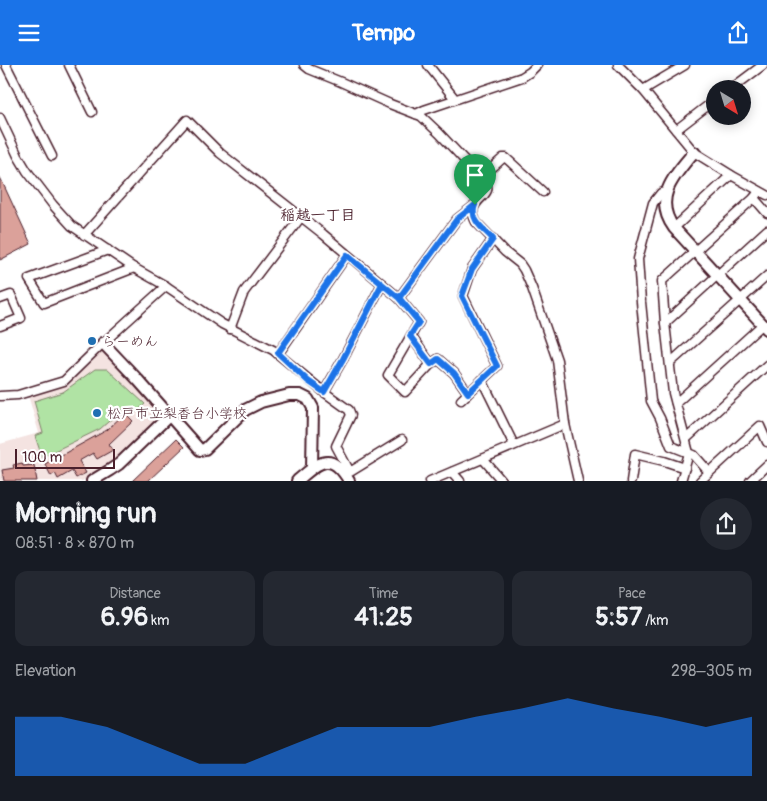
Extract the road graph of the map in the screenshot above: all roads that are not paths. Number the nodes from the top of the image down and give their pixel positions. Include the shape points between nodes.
1 (6, 65) edge
2 (69, 65) edge
3 (304, 65) edge
4 (320, 65) edge
5 (428, 65) edge
6 (537, 65) edge
7 (618, 65) edge
8 (685, 65) edge
9 (758, 66) edge
10 (322, 74) junction
11 (742, 80) edge
12 (643, 90) junction
13 (455, 99) junction
14 (706, 107) edge
15 (92, 112) dead end
16 (416, 114) junction
17 (0, 118) edge
18 (676, 129) junction
19 (694, 152) junction
20 (52, 156) dead end
21 (732, 175) junction
22 (482, 177) junction
23 (667, 191) junction
24 (759, 191) junction
25 (543, 192) dead end
26 (767, 195) edge
27 (754, 198) junction
28 (475, 205) junction
29 (767, 213) edge
30 (301, 217) junction
31 (674, 227) junction
32 (767, 230) edge
33 (84, 235) junction
34 (493, 239) junction
35 (108, 250) junction
36 (696, 251) junction
37 (347, 255) junction
38 (134, 268) junction
39 (718, 275) junction
40 (767, 276) edge
41 (382, 284) junction
42 (166, 285) junction
43 (399, 298) junction
44 (0, 299) edge
45 (740, 299) junction
46 (0, 321) edge
47 (665, 323) junction
48 (0, 327) edge
49 (765, 327) edge
50 (230, 329) junction
51 (410, 336) junction
52 (103, 343) junction
53 (278, 353) junction
54 (670, 363) junction
55 (431, 364) junction
56 (767, 365) edge
57 (482, 380) junction
58 (324, 392) junction
59 (468, 393) junction
60 (0, 396) edge
61 (461, 400) dead end
62 (676, 403) junction
63 (170, 415) junction
64 (767, 420) edge
65 (565, 424) junction
66 (760, 426) junction
67 (686, 439) junction
68 (402, 440) dead end
69 (767, 441) edge
70 (514, 445) junction
71 (689, 453) junction
72 (483, 459) junction
73 (767, 465) edge
74 (312, 468) junction
75 (685, 468) junction
76 (452, 471) junction
77 (709, 472) junction
78 (348, 476) edge
79 (92, 481) edge
80 (297, 481) edge
81 (430, 481) edge
82 (460, 481) edge
83 (502, 481) edge
84 (578, 481) edge
85 (631, 481) edge
86 (681, 481) edge
87 (700, 481) edge
88 (750, 481) edge

1 - 20 street
2 - 15 street
3 - 10 street
4 - 10 street
5 - 13 street
6 - 13 street via 522,77
7 - 12 street
8 - 12 street
9 - 11 street
10 - 16 street
12 - 18 street
13 - 16 street
14 - 18 street
16 - 22 street
17 - 33 street via 27,171 72,226
18 - 19 street
19 - 21 street
19 - 23 street via 673,177
21 - 24 street
21 - 31 street
22 - 25 street via 506,158
22 - 28 street via 488,187
23 - 31 street via 666,212
23 - 71 street via 653,203 638,259 641,302 651,401 671,446
24 - 26 street
24 - 27 street
27 - 29 street
27 - 36 street
28 - 34 street via 476,222
28 - 43 street via 457,219
30 - 33 street via 220,153 187,120
30 - 37 street
30 - 50 street via 244,293
31 - 36 street
32 - 39 street
33 - 35 street
34 - 57 street via 472,269 462,296 497,366
34 - 65 street via 520,264 532,288 556,360
35 - 38 street
35 - 38 street via 29,279 44,303
36 - 39 street
36 - 47 street via 662,281
37 - 41 street
37 - 53 street
38 - 42 street
39 - 45 street
39 - 47 street
40 - 45 street
41 - 43 street
41 - 58 street
42 - 50 street
42 - 52 street
43 - 51 street via 419,322
44 - 48 street via 12,295 21,318
45 - 49 street
45 - 54 street
46 - 48 street
47 - 54 street
49 - 62 street
50 - 53 street
51 - 55 street
51 - 55 street via 388,375 405,392
52 - 60 street via 64,381 18,395
52 - 63 street
53 - 58 street
54 - 62 street
55 - 59 street via 438,359 454,373
56 - 67 street
57 - 59 street
57 - 70 street
58 - 78 street via 350,410 351,415 336,446
59 - 61 street
62 - 67 street
63 - 74 street via 200,450 253,406 289,395 300,395 308,399 312,408
63 - 79 street via 119,464
64 - 66 street
65 - 70 street
65 - 84 street
66 - 69 street
66 - 77 street
67 - 71 street
68 - 78 street
70 - 72 street
71 - 75 street
71 - 77 street
72 - 76 street
72 - 83 street
73 - 88 street
74 - 78 street via 330,462
74 - 80 street
75 - 85 street via 634,454
75 - 86 street
76 - 81 street
76 - 82 street
77 - 87 street

